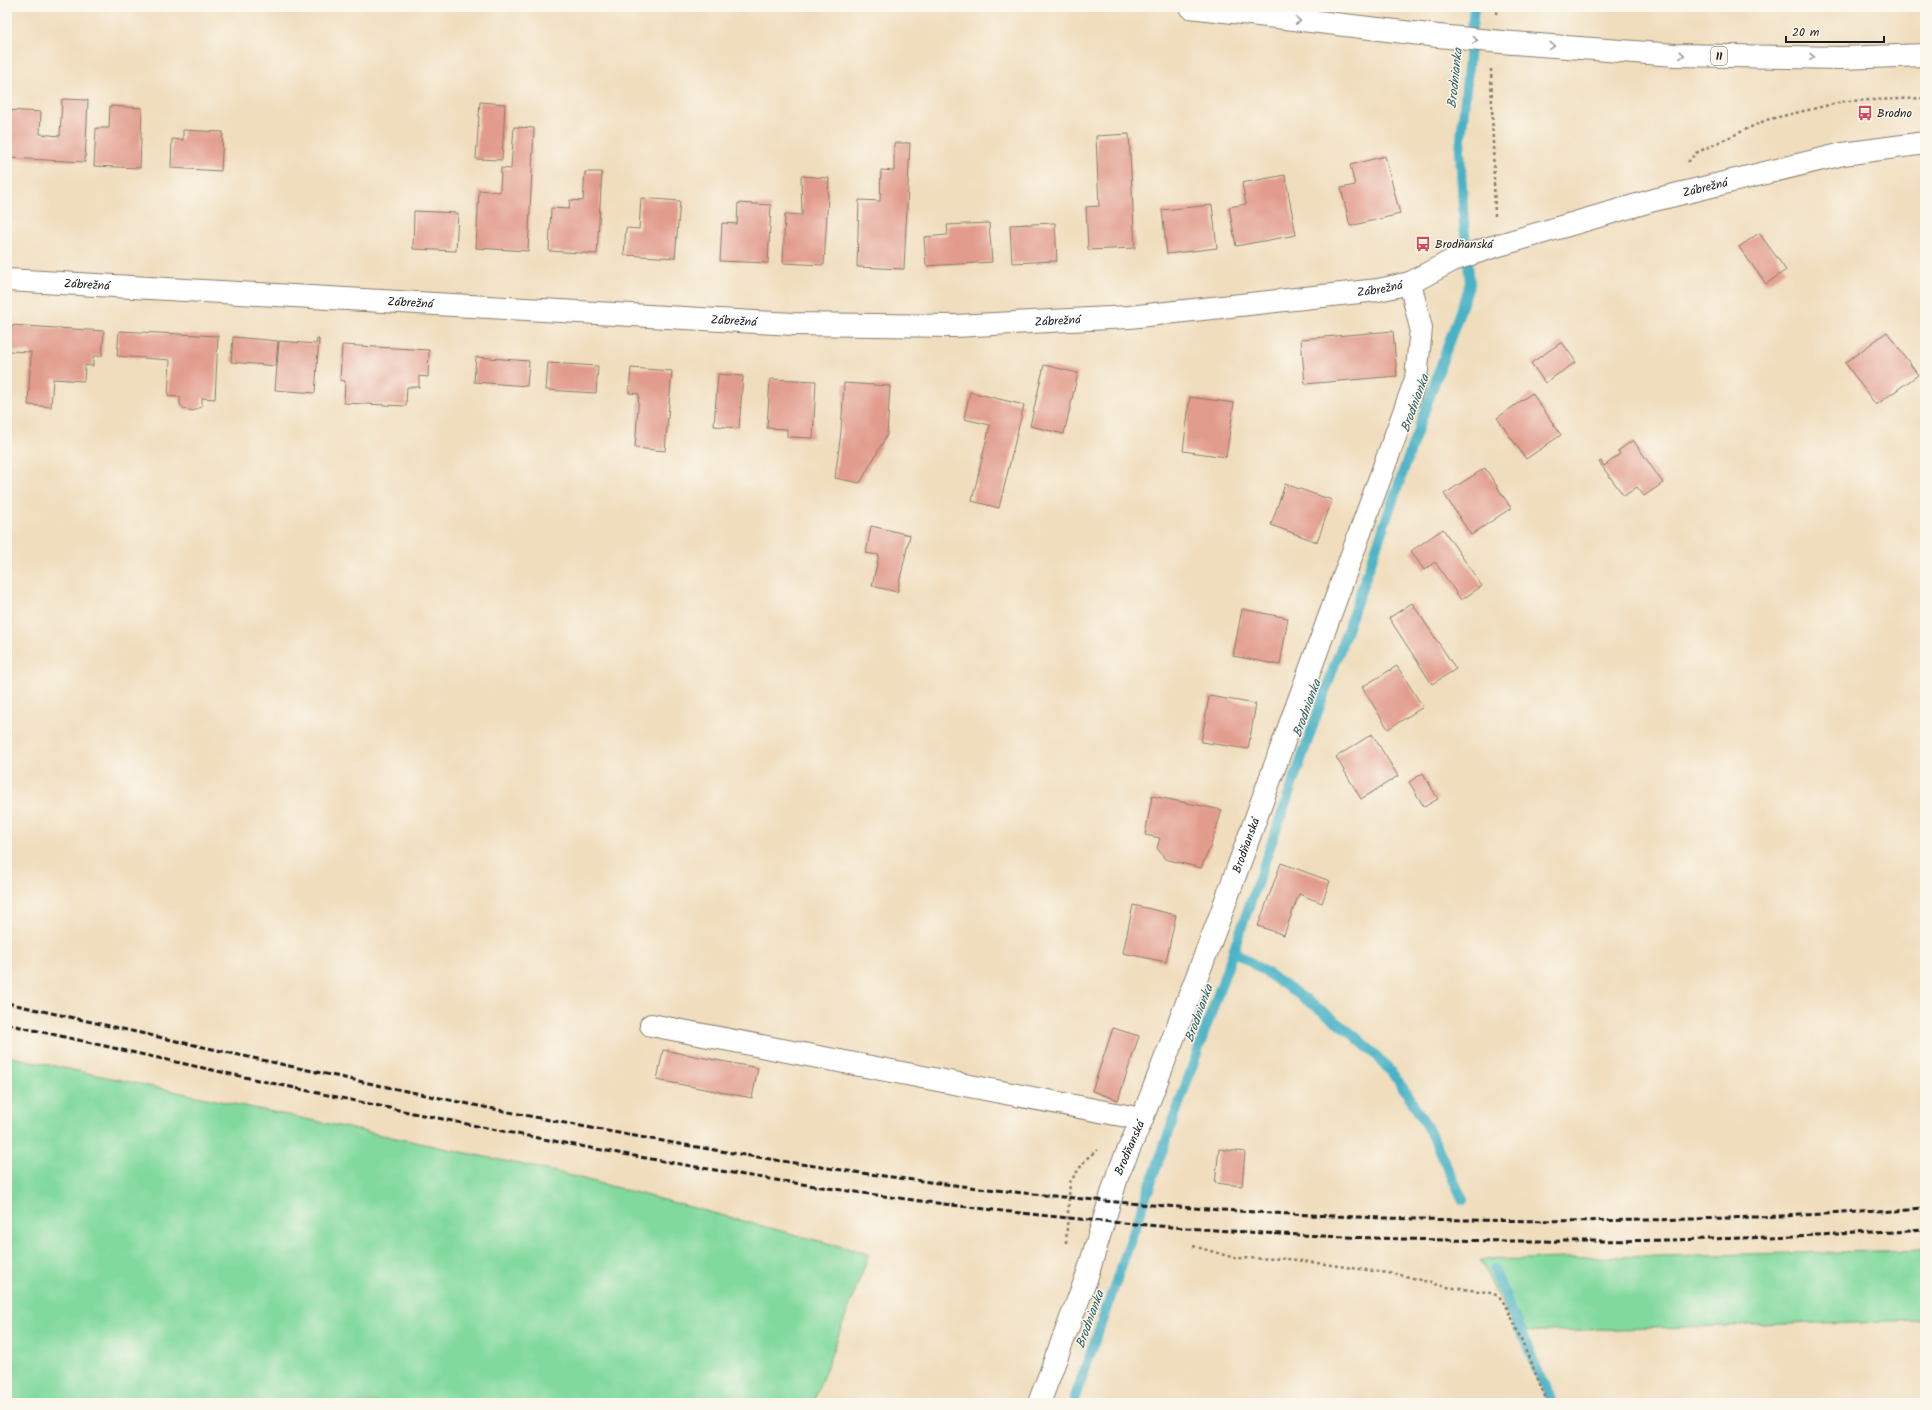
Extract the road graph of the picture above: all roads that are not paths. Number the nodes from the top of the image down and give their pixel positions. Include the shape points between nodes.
1 (1190, 7) edge
2 (1925, 55) edge
3 (1925, 143) edge
4 (7, 280) edge
5 (1410, 283) junction
6 (651, 1025) dead end
7 (1142, 1119) junction
8 (1040, 1403) edge

1 -> 2 street, 11, bridge via 1438,36 1675,55 1841,58
3 - 5 street, Zábrežná via 1835,156 1654,200 1453,260
4 - 5 street, Zábrežná via 793,324 947,326 1129,317 1378,290
5 - 7 street, Brodňanská via 1421,328 1416,379 1218,922
6 - 7 street
7 - 8 street, Brodňanská via 1118,1174 1086,1279

